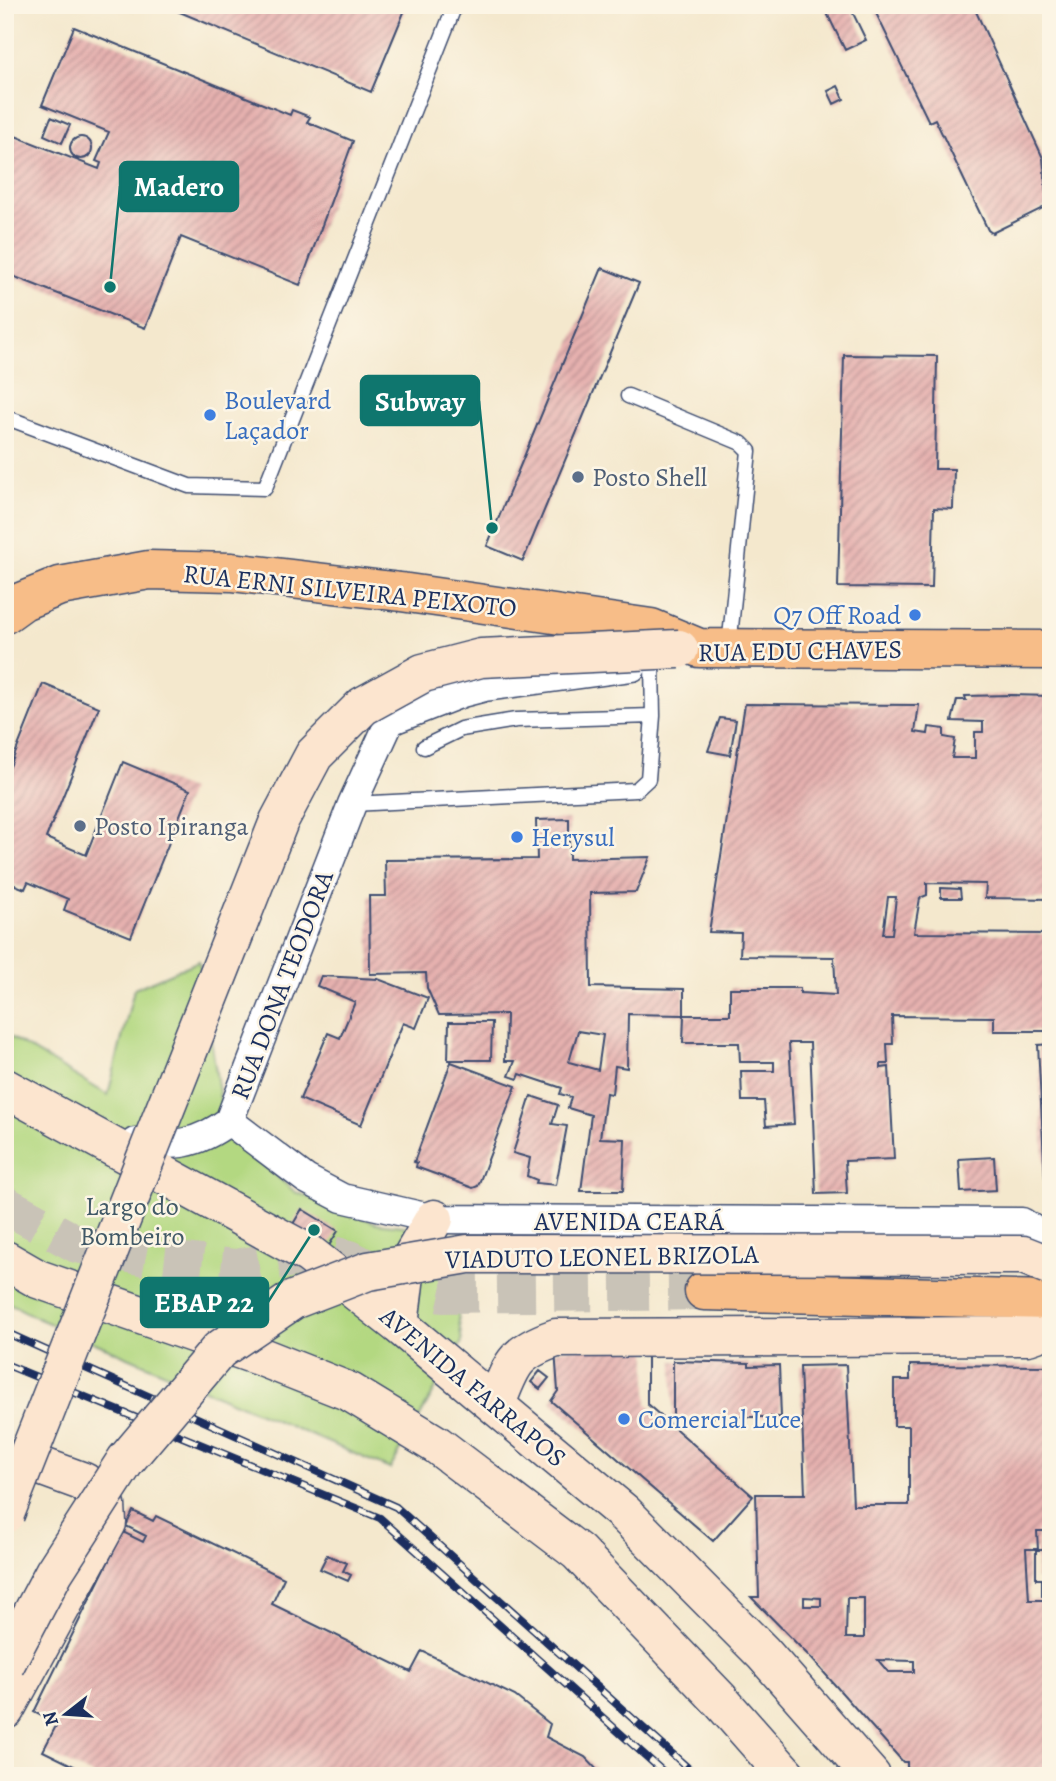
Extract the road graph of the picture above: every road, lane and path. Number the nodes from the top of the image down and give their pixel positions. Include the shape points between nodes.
1 (455, 5) edge
2 (628, 396) dead end
3 (5, 416) edge
4 (11, 602) edge
5 (1051, 650) edge
6 (690, 652) junction
7 (653, 716) junction
8 (390, 721) joint
9 (424, 747) dead end
10 (352, 804) junction
11 (5, 1088) edge
12 (229, 1121) junction
13 (96, 1139) junction
14 (434, 1219) junction
15 (1051, 1241) edge
16 (5, 1260) edge
17 (1051, 1266) edge
18 (704, 1291) tunnel mouth
19 (1051, 1300) edge
20 (399, 1325) junction
21 (1051, 1328) edge
22 (496, 1404) junction
23 (5, 1462) edge
24 (5, 1514) edge
25 (5, 1665) edge
26 (5, 1710) edge
27 (787, 1776) edge
28 (871, 1776) edge

1 - 3 lane via 265,488 189,486
2 - 6 lane via 741,443 749,451
4 - 6 main road, RUA ERNI SILVEIRA PEIXOTO via 60,586 149,570 232,572 651,628
5 - 6 main road, RUA EDU CHAVES
6 - 7 lane
6 - 8 street, RUA EDU CHAVES via 461,692
6 - 24 main road, bridge via 481,658 423,674 363,706 314,755 279,821
7 - 9 lane via 516,720 461,729
7 - 10 lane via 648,779 636,790
8 - 10 street, RUA DONA TEODORA
10 - 12 street, RUA DONA TEODORA
11 - 13 main road, AVENIDA FARRAPOS
12 - 13 street, RUA DONA TEODORA via 206,1138 188,1143
12 - 14 street, AVENIDA CEARÁ via 306,1179 342,1198
13 - 20 main road, AVENIDA FARRAPOS via 309,1254
14 - 15 street, AVENIDA CEARÁ via 1022,1222
14 - 20 main road via 406,1267
16 - 27 main road via 38,1279 350,1392 437,1445 578,1552
17 - 25 main road, VIADUTO LEONEL BRIZOLA, bridge via 1023,1255 468,1254 368,1270 293,1300 219,1350 126,1460 54,1572
18 - 19 main road
20 - 22 main road, AVENIDA FARRAPOS
21 - 22 main road via 1028,1336 556,1338 528,1348 511,1366
22 - 28 main road, AVENIDA FARRAPOS via 623,1512 763,1653
23 - 26 main road via 21,1459 84,1482 106,1505 107,1523

